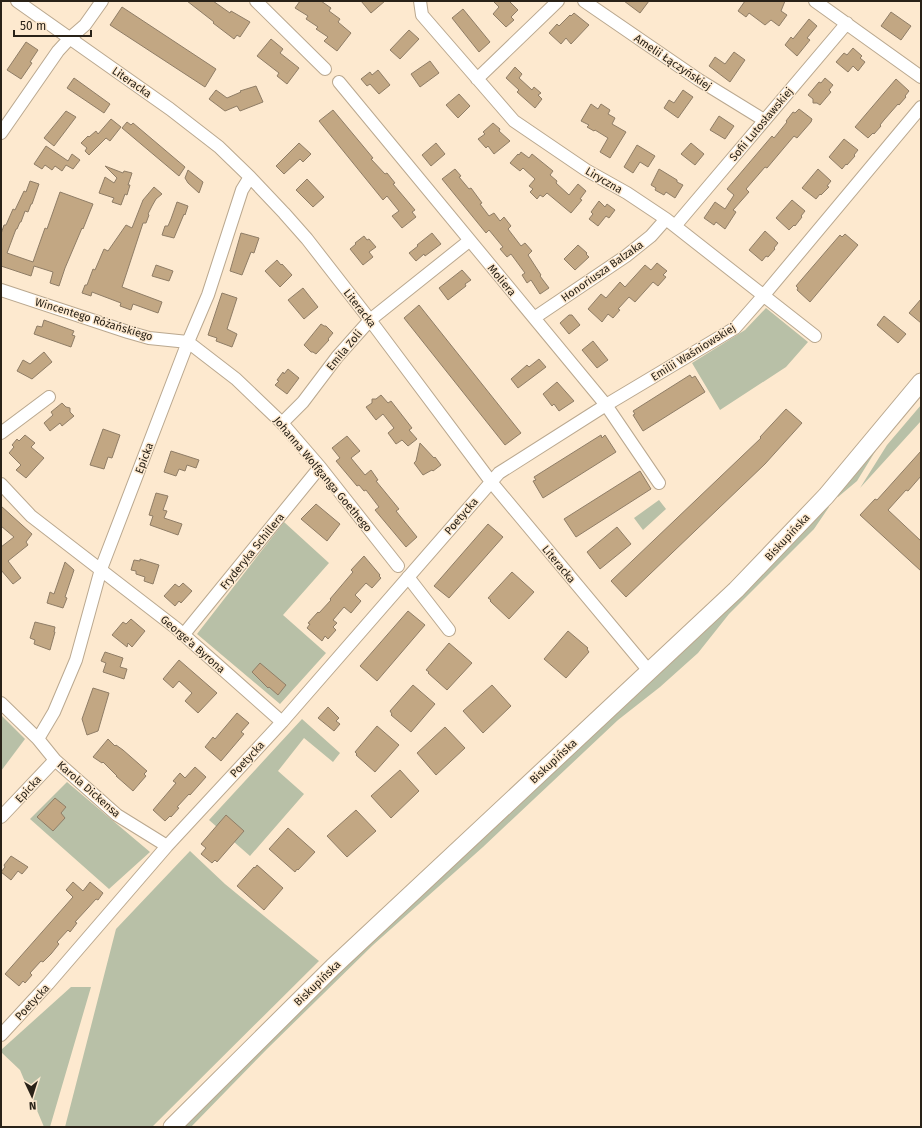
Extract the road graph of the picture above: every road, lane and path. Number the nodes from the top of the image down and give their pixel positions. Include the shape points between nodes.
1 (17, 1) edge
2 (102, 1) edge
3 (256, 1) edge
4 (420, 1) edge
5 (558, 1) edge
6 (584, 1) edge
7 (815, 1) edge
8 (847, 23) junction
9 (70, 38) junction
10 (325, 69) dead end
11 (921, 77) edge
12 (477, 79) junction
13 (339, 82) dead end
14 (921, 107) edge
15 (764, 120) junction
16 (1, 133) edge
17 (250, 177) junction
18 (671, 222) junction
19 (469, 241) junction
20 (1, 290) edge
21 (764, 295) junction
22 (534, 318) junction
23 (370, 320) junction
24 (815, 336) dead end
25 (188, 342) junction
26 (921, 382) edge
27 (49, 397) dead end
28 (606, 405) junction
29 (282, 423) junction
30 (1, 433) edge
31 (320, 467) junction
32 (492, 483) junction
33 (659, 483) dead end
34 (1, 484) edge
35 (398, 566) dead end
36 (101, 569) junction
37 (408, 578) junction
38 (449, 630) dead end
39 (184, 634) junction
40 (649, 671) junction
41 (1, 703) edge
42 (282, 722) junction
43 (38, 739) junction
44 (55, 760) junction
45 (1, 817) edge
46 (167, 846) junction
47 (1, 1035) edge
48 (172, 1127) edge

1 - 9 street, Literacka
2 - 9 street via 86,25
3 - 10 street
4 - 12 street, Liryczna via 422,15
5 - 12 street
6 - 15 street, Amelii Łączyńskiej via 698,80
7 - 8 street
8 - 11 street
8 - 15 street, Sofii Lutosławskiej
9 - 16 street via 58,50
9 - 17 street, Literacka via 170,109 218,147
12 - 18 street, Liryczna via 510,117 527,130
13 - 19 street, Moliera
14 - 21 street, Emilii Waśniowskiej
15 - 18 street, Sofii Lutosławskiej
17 - 23 street, Literacka via 307,239
17 - 25 street, Epicka via 242,190 208,295
18 - 21 street, Liryczna
18 - 22 street, Honoriusza Balzaka via 626,256
19 - 22 street, Moliera
19 - 23 street, Emila Zoli
20 - 25 street, Wincentego Różańskiego via 149,338
21 - 24 street, Liryczna
21 - 28 street, Emilii Waśniowskiej via 734,328
22 - 28 street, Moliera
23 - 29 street, Emila Zoli via 337,357 303,402
23 - 32 street, Literacka
25 - 29 street, Johanna Wolfganga Goethego via 236,379
25 - 36 street, Epicka
26 - 40 street, Biskupińska via 784,542
27 - 30 street
28 - 32 street, Emilii Waśniowskiej via 499,473
28 - 33 street, Moliera
29 - 31 street, Johanna Wolfganga Goethego
31 - 35 street, Johanna Wolfganga Goethego
31 - 39 street, Fryderyka Schillera
32 - 37 street, Poetycka
32 - 40 street, Literacka
34 - 36 street, George'a Byrona via 31,516
36 - 39 street, George'a Byrona
36 - 43 street, Epicka via 76,660 54,712
37 - 38 street
37 - 42 street, Poetycka
39 - 42 street, George'a Byrona
40 - 48 street, Biskupińska via 333,967
41 - 43 street, Karola Dickensa
42 - 46 street, Poetycka
43 - 44 street, Karola Dickensa
44 - 45 street, Epicka
44 - 46 street, Karola Dickensa via 117,815
46 - 47 street, Poetycka

